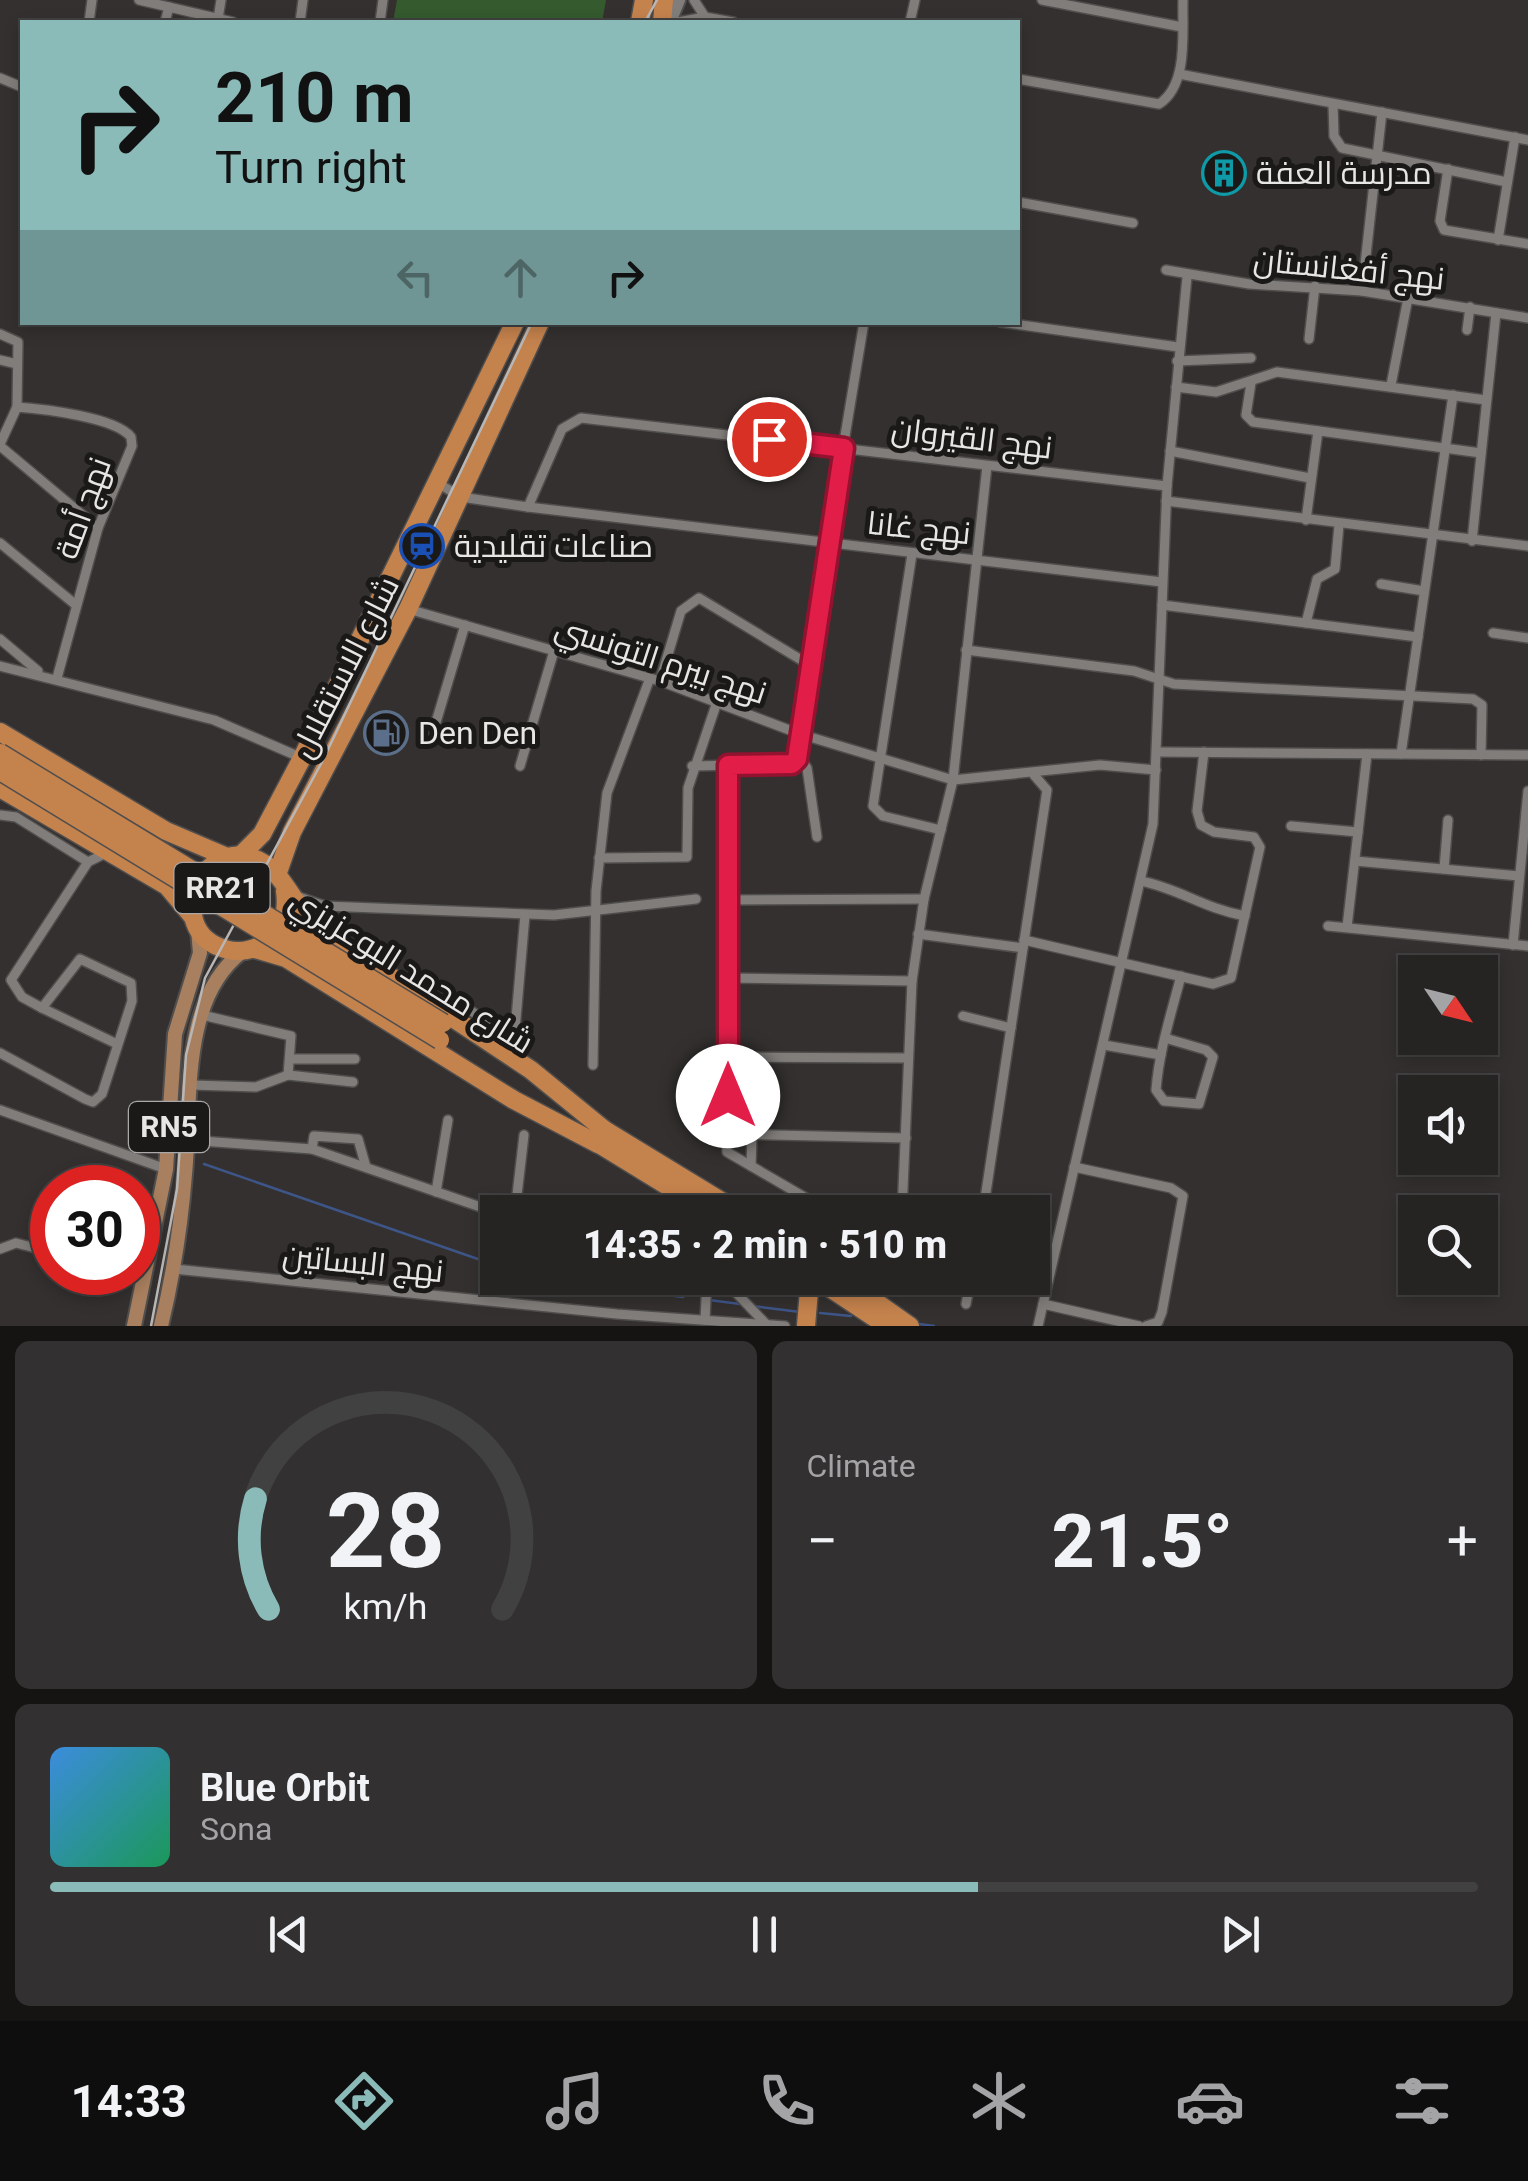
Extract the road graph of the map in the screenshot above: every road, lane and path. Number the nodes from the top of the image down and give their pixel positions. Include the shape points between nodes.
1 (139, 0) edge
2 (221, 0) edge
3 (694, 0) edge
4 (1042, 0) edge
5 (1184, 0) edge
6 (169, 7) junction
7 (705, 17) junction
8 (218, 19) junction
9 (165, 20) edge
10 (223, 20) edge
11 (689, 20) edge
12 (722, 20) edge
13 (1182, 27) junction
14 (1179, 74) junction
15 (1020, 79) edge
16 (1334, 104) junction
17 (1382, 112) junction
18 (1515, 138) junction
19 (1528, 140) edge
20 (1379, 156) junction
21 (1448, 169) junction
22 (1506, 182) junction
23 (1020, 202) edge
24 (1132, 223) dead end
25 (1498, 240) junction
26 (1528, 244) edge
27 (1166, 270) dead end
28 (1187, 277) junction
29 (1315, 286) junction
30 (1362, 290) junction
31 (1408, 298) junction
32 (1470, 307) junction
33 (1496, 313) junction
34 (1528, 318) edge
35 (514, 325) edge
36 (539, 325) edge
37 (864, 325) edge
38 (1020, 325) edge
39 (1467, 330) dead end
40 (0, 334) edge
41 (1309, 338) dead end
42 (1178, 347) junction
43 (1252, 358) dead end
44 (0, 360) edge
45 (1177, 361) junction
46 (18, 364) junction
47 (1252, 383) junction
48 (1392, 385) junction
49 (1176, 388) junction
50 (1453, 395) junction
51 (1486, 400) junction
52 (17, 407) junction
53 (1318, 431) junction
54 (0, 445) edge
55 (844, 448) junction
56 (1447, 448) junction
57 (1170, 451) junction
58 (1480, 453) junction
59 (987, 466) junction
60 (1310, 478) junction
61 (436, 482) junction
62 (1166, 486) junction
63 (461, 497) junction
64 (1166, 501) junction
65 (528, 507) junction
66 (1306, 520) junction
67 (1339, 525) junction
68 (98, 528) junction
69 (1433, 537) junction
70 (1472, 541) junction
71 (0, 543) edge
72 (828, 544) junction
73 (1528, 546) edge
74 (912, 554) junction
75 (975, 559) junction
76 (1162, 582) junction
77 (1381, 584) dead end
78 (1424, 591) junction
79 (1162, 604) junction
80 (76, 606) junction
81 (408, 609) junction
82 (1306, 623) junction
83 (465, 625) junction
84 (1493, 633) dead end
85 (1418, 637) junction
86 (1528, 638) edge
87 (0, 639) edge
88 (966, 650) junction
89 (554, 651) junction
90 (808, 664) junction
91 (0, 666) edge
92 (40, 673) junction
93 (57, 678) junction
94 (655, 680) junction
95 (1160, 680) junction
96 (1410, 693) junction
97 (718, 702) junction
98 (0, 732) edge
99 (800, 734) junction
100 (431, 739) dead end
101 (1159, 752) junction
102 (1204, 752) junction
103 (0, 753) edge
104 (1367, 754) junction
105 (1401, 754) junction
106 (1481, 754) junction
107 (798, 755) junction
108 (1528, 755) edge
109 (302, 758) junction
110 (880, 761) junction
111 (728, 765) junction
112 (520, 766) dead end
113 (692, 766) junction
114 (1156, 770) junction
115 (0, 771) edge
116 (1034, 774) junction
117 (953, 780) junction
118 (0, 788) edge
119 (1528, 791) edge
120 (0, 815) edge
121 (1448, 820) dead end
122 (1291, 826) dead end
123 (942, 830) junction
124 (1358, 832) junction
125 (817, 837) dead end
126 (108, 852) junction
127 (234, 856) junction
128 (600, 858) junction
129 (1354, 860) junction
130 (88, 862) junction
131 (1444, 869) junction
132 (1519, 876) junction
133 (1141, 881) junction
134 (281, 882) junction
135 (696, 899) dead end
136 (924, 899) junction
137 (727, 900) junction
138 (595, 910) junction
139 (525, 915) junction
140 (1245, 916) junction
141 (196, 923) junction
142 (1328, 926) dead end
143 (1347, 927) junction
144 (918, 934) junction
145 (1024, 944) junction
146 (1513, 945) junction
147 (1528, 946) edge
148 (249, 950) junction
149 (1123, 963) junction
150 (0, 974) edge
151 (1182, 976) junction
152 (728, 978) junction
153 (11, 980) junction
154 (912, 981) junction
155 (460, 1004) dead end
156 (42, 1008) junction
157 (202, 1015) junction
158 (962, 1016) dead end
159 (1011, 1028) junction
160 (441, 1032) junction
161 (1165, 1038) junction
162 (115, 1043) junction
163 (1104, 1045) junction
164 (0, 1053) edge
165 (1160, 1055) junction
166 (728, 1057) junction
167 (908, 1058) junction
168 (292, 1059) junction
169 (355, 1059) dead end
170 (593, 1066) dead end
171 (288, 1075) junction
172 (353, 1082) dead end
173 (192, 1084) junction
174 (0, 1110) edge
175 (448, 1120) dead end
176 (728, 1134) junction
177 (524, 1135) dead end
178 (752, 1135) junction
179 (602, 1138) junction
180 (906, 1138) junction
181 (188, 1140) junction
182 (312, 1148) junction
183 (751, 1166) junction
184 (1074, 1167) junction
185 (366, 1168) junction
186 (166, 1169) junction
187 (436, 1192) junction
188 (517, 1195) edge
189 (685, 1195) edge
190 (707, 1195) edge
191 (801, 1195) edge
192 (903, 1195) edge
193 (986, 1195) edge
194 (480, 1207) edge
195 (30, 1247) edge
196 (0, 1248) edge
197 (174, 1269) junction
198 (706, 1295) edge
199 (738, 1295) edge
200 (810, 1295) edge
201 (839, 1295) edge
202 (866, 1295) edge
203 (968, 1295) edge
204 (966, 1304) dead end
205 (1043, 1304) junction
206 (617, 1314) junction
207 (705, 1320) junction
208 (766, 1324) edge
209 (134, 1326) edge
210 (161, 1326) edge
211 (616, 1326) edge
212 (785, 1326) edge
213 (806, 1326) edge
214 (887, 1326) edge
215 (910, 1326) edge
216 (1038, 1326) edge
217 (1142, 1326) edge

1 - 6 street
2 - 8 street
3 - 7 street
4 - 13 street
5 - 13 street
6 - 8 street
6 - 9 street
7 - 11 street
7 - 12 street
8 - 10 street
13 - 14 street
14 - 15 street via 1166,100 1152,105
14 - 16 street
16 - 17 street
16 - 20 street via 1336,142
17 - 18 street
17 - 20 street
18 - 19 street
18 - 22 street
20 - 21 street
20 - 30 street
21 - 22 street
21 - 25 street via 1440,227
22 - 25 street
23 - 24 street
25 - 26 street
27 - 28 street, نهج أفغانستان
28 - 29 street, نهج أفغانستان
28 - 42 street
29 - 30 street, نهج أفغانستان
29 - 41 street
30 - 31 street, نهج أفغانستان
31 - 32 street, نهج أفغانستان
31 - 48 street
32 - 33 street, نهج أفغانستان
32 - 39 street
33 - 34 street, نهج أفغانستان
33 - 51 street
35 - 61 highway, شارع الاستقلال / RN5
36 - 63 highway, شارع الاستقلال / RN5
37 - 55 street
38 - 42 street
40 - 46 street via 18,339
42 - 45 street
43 - 45 street
44 - 46 street
45 - 49 street
46 - 52 street
47 - 48 street via 1277,372
47 - 49 street via 1216,392
47 - 53 street via 1248,419
48 - 50 street
49 - 57 street
50 - 51 street
50 - 56 street
51 - 58 street
52 - 54 street
52 - 68 street, نهج أمة via 52,410 131,437
53 - 56 street
53 - 60 street
54 - 68 street
55 - 59 street, نهج القيروان
55 - 65 street, نهج القيروان via 581,418 562,429
55 - 72 street
56 - 58 street
56 - 69 street
57 - 60 street
57 - 62 street
58 - 70 street
59 - 62 street, نهج القيروان
59 - 75 street
60 - 66 street
61 - 63 street, نهج غانا
61 - 109 highway, شارع الاستقلال / RN5
62 - 64 street
63 - 65 street, نهج غانا
63 - 81 highway, شارع الاستقلال / RN5
64 - 66 street
64 - 76 street
65 - 72 street, نهج غانا
66 - 67 street
67 - 69 street
67 - 82 street via 1336,569 1317,579
68 - 80 street, نهج أمة
69 - 70 street
69 - 78 street
70 - 73 street
71 - 80 street
72 - 74 street, نهج غانا
72 - 90 street
74 - 75 street, نهج غانا
74 - 110 street
75 - 76 street, نهج غانا
75 - 88 street
76 - 79 street
77 - 78 street
78 - 85 street
79 - 82 street
79 - 95 street
80 - 93 street, نهج أمة
81 - 83 street, نهج بيرم التونسي
81 - 134 highway, شارع الاستقلال / RN5 via 292,832
82 - 85 street
83 - 89 street, نهج بيرم التونسي
83 - 100 street
84 - 86 street
85 - 96 street
87 - 92 street
88 - 95 street
88 - 117 street
89 - 94 street, نهج بيرم التونسي
89 - 112 street
90 - 94 street via 699,598 681,611
90 - 99 street
91 - 92 street
92 - 93 street
93 - 109 street via 214,720
94 - 97 street, نهج بيرم التونسي
94 - 128 street via 607,793
95 - 96 street
95 - 101 street
96 - 105 street
96 - 106 street via 1480,702
97 - 99 street, نهج بيرم التونسي
97 - 113 street
98 - 127 highway, RR21 via 166,831
99 - 107 street
99 - 110 street, نهج بيرم التونسي
101 - 102 street
101 - 114 street
102 - 104 street
102 - 140 street via 1200,825 1254,837 1260,847
103 - 160 highway, شارع محمد البوعزيزي / RR21, bridge
104 - 105 street
104 - 124 street
105 - 106 street
106 - 108 street
107 - 111 street via 792,764
107 - 125 street via 807,768
109 - 127 highway, شارع الاستقلال / RN5 via 262,834
110 - 117 street, نهج بيرم التونسي
110 - 123 street via 874,811
111 - 113 street
111 - 137 street
113 - 128 street via 687,857
114 - 116 street, نهج بيرم التونسي via 1100,765
114 - 133 street
115 - 160 highway, شارع محمد البوعزيزي / RR21, bridge
116 - 117 street, نهج بيرم التونسي
116 - 145 street via 1047,790
117 - 123 street
118 - 126 highway, RR21
119 - 132 street
120 - 130 street
121 - 131 street
122 - 124 street
123 - 136 street
124 - 129 street
126 - 130 street
126 - 141 highway, RR21 via 167,886
127 - 134 highway via 264,862
127 - 141 highway, RN5 via 198,880 191,905
128 - 138 street
129 - 131 street
129 - 143 street
130 - 153 street
131 - 132 street
132 - 146 street
133 - 140 street
133 - 149 street
134 - 139 street via 301,900 326,906
134 - 148 highway, RN5 via 287,905 278,932
134 - 179 highway, RR21 via 319,929 531,1070
135 - 138 street
136 - 137 street
136 - 144 street
137 - 152 street
138 - 139 street
138 - 170 street
139 - 155 street via 515,1030 507,1034
140 - 151 street via 1231,978 1213,984
141 - 148 highway via 219,947
141 - 186 main road, RN5 via 200,953 175,1034
142 - 143 street
143 - 146 street
144 - 145 street
144 - 154 street
145 - 149 street
145 - 159 street
146 - 147 street
148 - 157 main road, RN5 via 214,981
148 - 179 highway, RR21 via 286,958 514,1100
149 - 151 street
149 - 163 street
150 - 153 street
151 - 161 street
152 - 154 street
152 - 166 street
153 - 156 street via 22,998
154 - 167 street
156 - 162 street
156 - 162 street via 72,964 90,960 131,983 132,1000
157 - 168 street via 292,1036
157 - 173 main road, RN5
158 - 159 street
159 - 193 street
160 - 179 highway, شارع محمد البوعزيزي / RR21
161 - 165 street
161 - 165 street via 1212,1057 1199,1104 1159,1097
162 - 164 street via 102,1094 93,1102
163 - 165 street
163 - 184 street
166 - 167 street
166 - 176 street
167 - 180 street
168 - 169 street
168 - 171 street
171 - 172 street
171 - 173 street via 256,1087
173 - 181 main road, RN5
174 - 186 street
175 - 187 street
176 - 178 street
176 - 183 street via 727,1152
177 - 188 street
178 - 180 street
178 - 183 street
179 - 189 highway, شارع محمد البوعزيزي / RR21
179 - 190 highway, شارع محمد البوعزيزي / RR21
180 - 192 street
181 - 182 street
181 - 197 main road, RN5
182 - 185 street
182 - 185 street via 316,1136 358,1139
183 - 191 street
184 - 205 street
184 - 217 street via 1180,1191 1162,1312 1158,1322
185 - 187 street
186 - 209 main road, RN5
187 - 194 street
195 - 196 street
197 - 206 street, نهج البساتين
197 - 210 main road, RN5
198 - 207 street
199 - 208 street
200 - 213 highway
201 - 214 highway
202 - 215 highway
203 - 204 street
205 - 216 street
205 - 217 street
206 - 207 street, نهج البساتين
206 - 211 street
207 - 208 street, نهج البساتين
208 - 212 street, نهج البساتين

